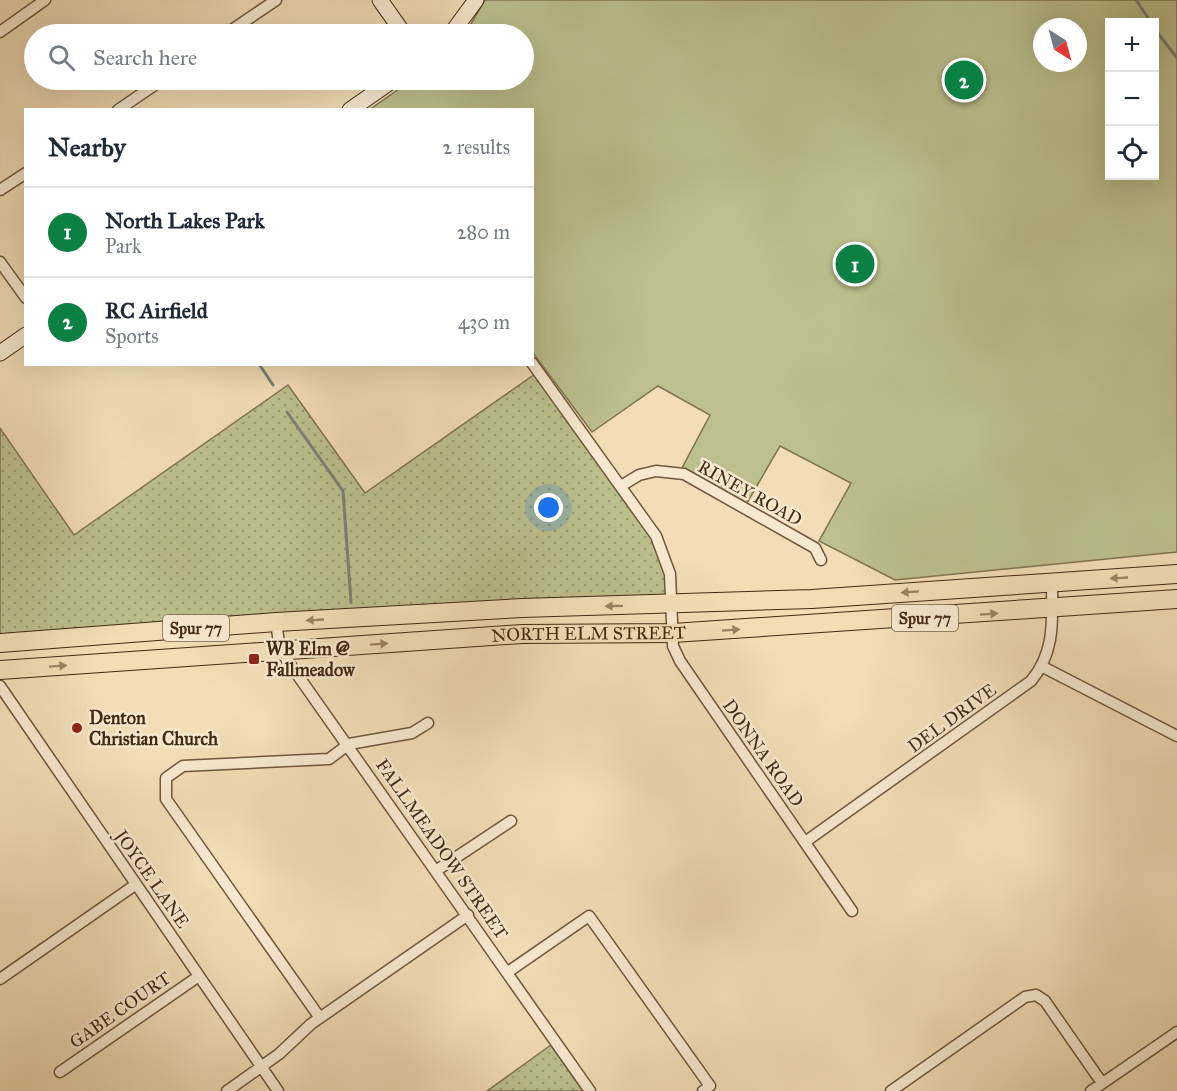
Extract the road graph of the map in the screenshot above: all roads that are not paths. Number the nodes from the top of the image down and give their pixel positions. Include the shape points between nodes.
1 (45, 0) edge
2 (276, 0) edge
3 (380, 0) edge
4 (476, 0) edge
5 (241, 24) edge
6 (397, 24) edge
7 (458, 24) edge
8 (0, 33) edge
9 (147, 90) edge
10 (379, 90) edge
11 (121, 108) edge
12 (353, 108) edge
13 (24, 174) edge
14 (0, 190) edge
15 (0, 262) edge
16 (24, 295) edge
17 (24, 336) edge
18 (0, 353) edge
19 (534, 366) edge
20 (621, 486) junction
21 (821, 560) dead end
22 (1177, 574) edge
23 (1052, 582) junction
24 (1177, 599) edge
25 (673, 605) junction
26 (1052, 609) junction
27 (276, 622) junction
28 (673, 633) junction
29 (0, 643) edge
30 (280, 650) junction
31 (1043, 667) junction
32 (0, 670) edge
33 (0, 686) edge
34 (428, 723) dead end
35 (1177, 736) edge
36 (349, 744) junction
37 (511, 821) dead end
38 (805, 842) junction
39 (437, 870) junction
40 (135, 885) junction
41 (852, 911) dead end
42 (468, 915) junction
43 (508, 972) junction
44 (199, 976) junction
45 (0, 979) edge
46 (320, 1018) junction
47 (1177, 1032) edge
48 (261, 1067) junction
49 (60, 1072) dead end
50 (1102, 1083) junction
51 (227, 1091) edge
52 (278, 1091) edge
53 (590, 1091) edge
54 (703, 1091) edge
55 (891, 1091) edge
56 (1091, 1091) edge

1 - 8 street
2 - 5 street
3 - 6 street
4 - 7 street
9 - 11 street
10 - 12 street
13 - 14 street
15 - 16 street
17 - 18 street
19 - 20 street
20 - 21 street, RINEY ROAD via 639,475 656,471 684,474 815,548
20 - 25 street via 661,546 670,574
22 -> 23 main road, NORTH ELM STREET / Spur 77
23 -> 25 main road, NORTH ELM STREET / Spur 77
23 - 26 street
24 - 26 main road, NORTH ELM STREET / Spur 77
25 -> 27 main road, NORTH ELM STREET / Spur 77 via 522,608
25 - 28 street, DONNA ROAD
28 -> 26 main road, NORTH ELM STREET / Spur 77
26 - 31 street via 1052,631
27 - 29 main road, NORTH ELM STREET / Spur 77
27 - 30 street, FALLMEADOW STREET
30 -> 28 main road, NORTH ELM STREET / Spur 77 via 522,634
28 - 38 street, DONNA ROAD via 675,651 686,672
32 -> 30 main road, NORTH ELM STREET / Spur 77
30 - 36 street, FALLMEADOW STREET
31 - 35 street
31 - 38 street, DEL DRIVE via 1031,681
33 - 40 street, JOYCE LANE
34 - 36 street via 412,733
36 - 39 street, FALLMEADOW STREET
36 - 46 street via 328,759 183,766 166,778 164,788 166,799
37 - 39 street
38 - 41 street, DONNA ROAD
39 - 42 street, FALLMEADOW STREET
40 - 44 street, JOYCE LANE
40 - 45 street
42 - 43 street, FALLMEADOW STREET
42 - 46 street
43 - 53 street, FALLMEADOW STREET
43 - 54 street via 589,916 710,1086
44 - 48 street, JOYCE LANE
44 - 49 street, GABE COURT
46 - 48 street
47 - 50 street
48 - 51 street
48 - 52 street, JOYCE LANE
50 - 55 street via 1036,995 1025,997
50 - 56 street

